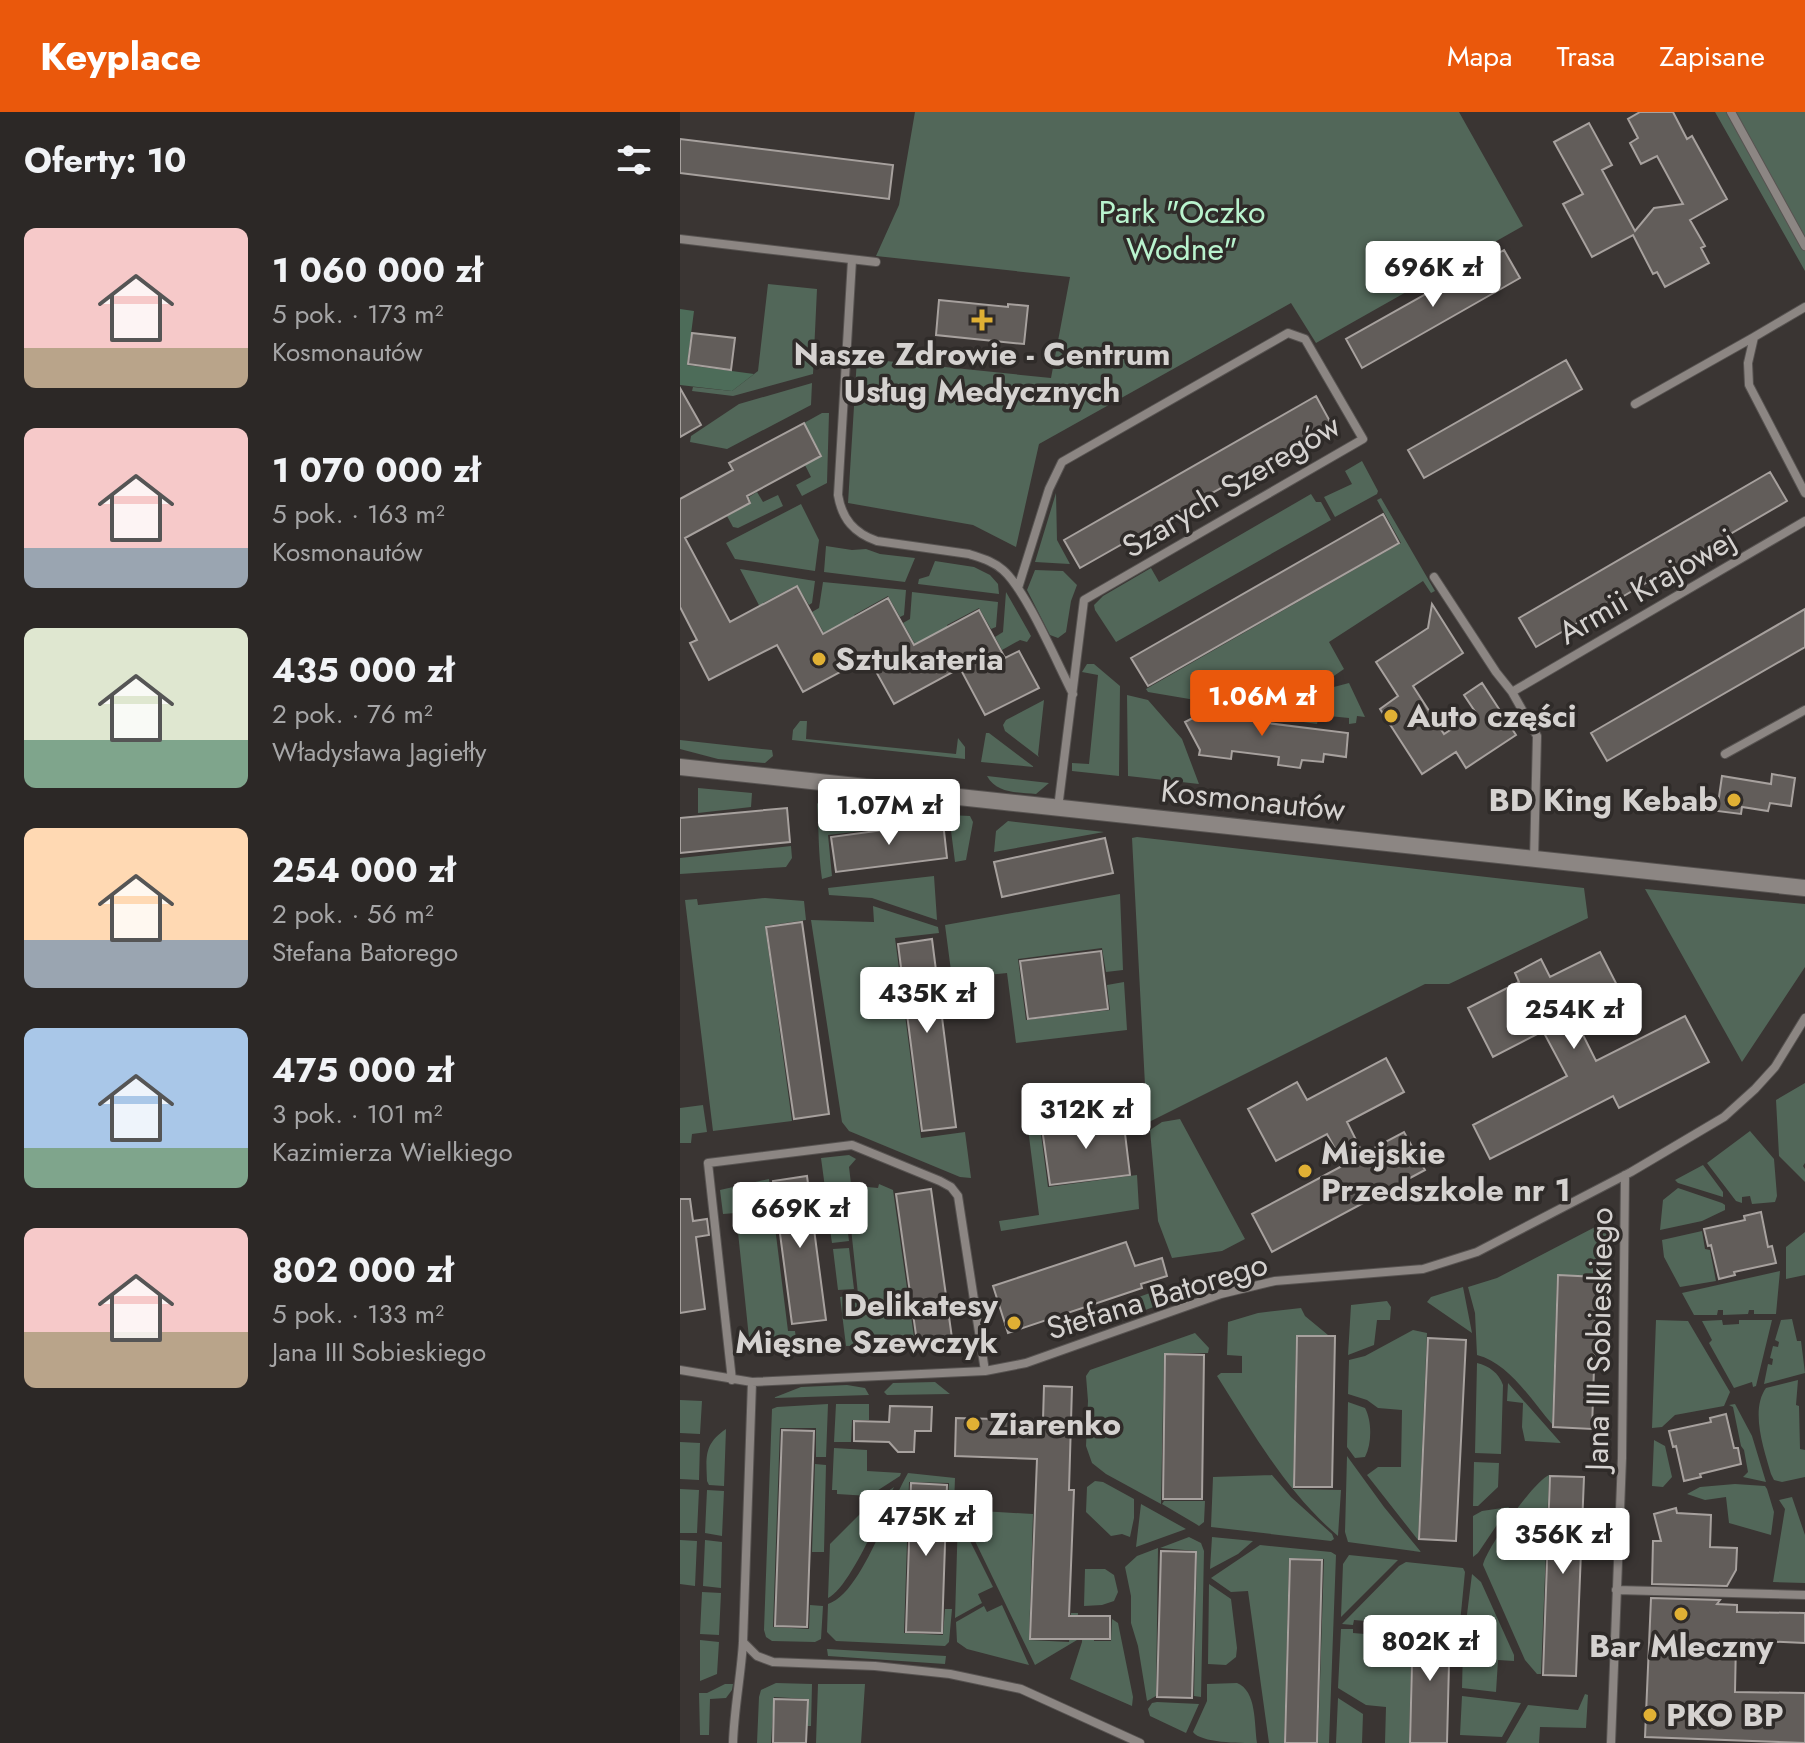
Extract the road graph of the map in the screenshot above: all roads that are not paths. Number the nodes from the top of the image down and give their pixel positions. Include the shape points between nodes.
1 (1731, 112) edge
2 (680, 239) edge
3 (1805, 246) edge
4 (852, 260) junction
5 (876, 262) dead end
6 (1805, 307) edge
7 (1754, 337) junction
8 (1635, 404) dead end
9 (1805, 493) edge
10 (1805, 521) edge
11 (1434, 577) dead end
12 (1018, 588) junction
13 (1512, 692) junction
14 (1073, 695) junction
15 (1805, 710) edge
16 (1725, 754) dead end
17 (685, 764) edge
18 (1058, 808) junction
19 (1534, 860) junction
20 (1805, 888) edge
21 (1805, 1018) edge
22 (1625, 1175) junction
23 (680, 1370) edge
24 (985, 1371) junction
25 (732, 1380) junction
26 (752, 1382) junction
27 (1616, 1590) junction
28 (1805, 1595) edge
29 (743, 1642) junction
30 (733, 1743) edge
31 (1140, 1743) edge
32 (1611, 1743) edge

1 - 3 street
2 - 4 street
4 - 5 street
4 - 12 street via 840,509 863,536 983,558 1003,569
6 - 7 street
7 - 8 street
7 - 9 street via 1749,385
10 - 13 street, Armii Krajowej
11 - 13 street
12 - 14 street
12 - 14 street, Szarych Szeregów via 1062,462 1288,333 1305,339 1363,439 1084,600
13 - 19 street via 1537,736
14 - 18 street, Szarych Szeregów
15 - 16 street
17 - 18 street, Kosmonautów
18 - 19 street, Kosmonautów
19 - 20 street, Kosmonautów
21 - 22 street, Stefana Batorego via 1775,1067 1736,1108
22 - 24 street, Stefana Batorego via 1457,1261 1253,1286 1026,1363
22 - 27 street, Jana III Sobieskiego
23 - 25 street, Stefana Batorego
24 - 25 street via 958,1196 940,1181 852,1145 708,1163
24 - 26 street, Stefana Batorego
25 - 26 street, Stefana Batorego
26 - 29 street
27 - 28 street
27 - 32 street, Jana III Sobieskiego
29 - 30 street
29 - 31 street via 773,1662 950,1674 1021,1689

